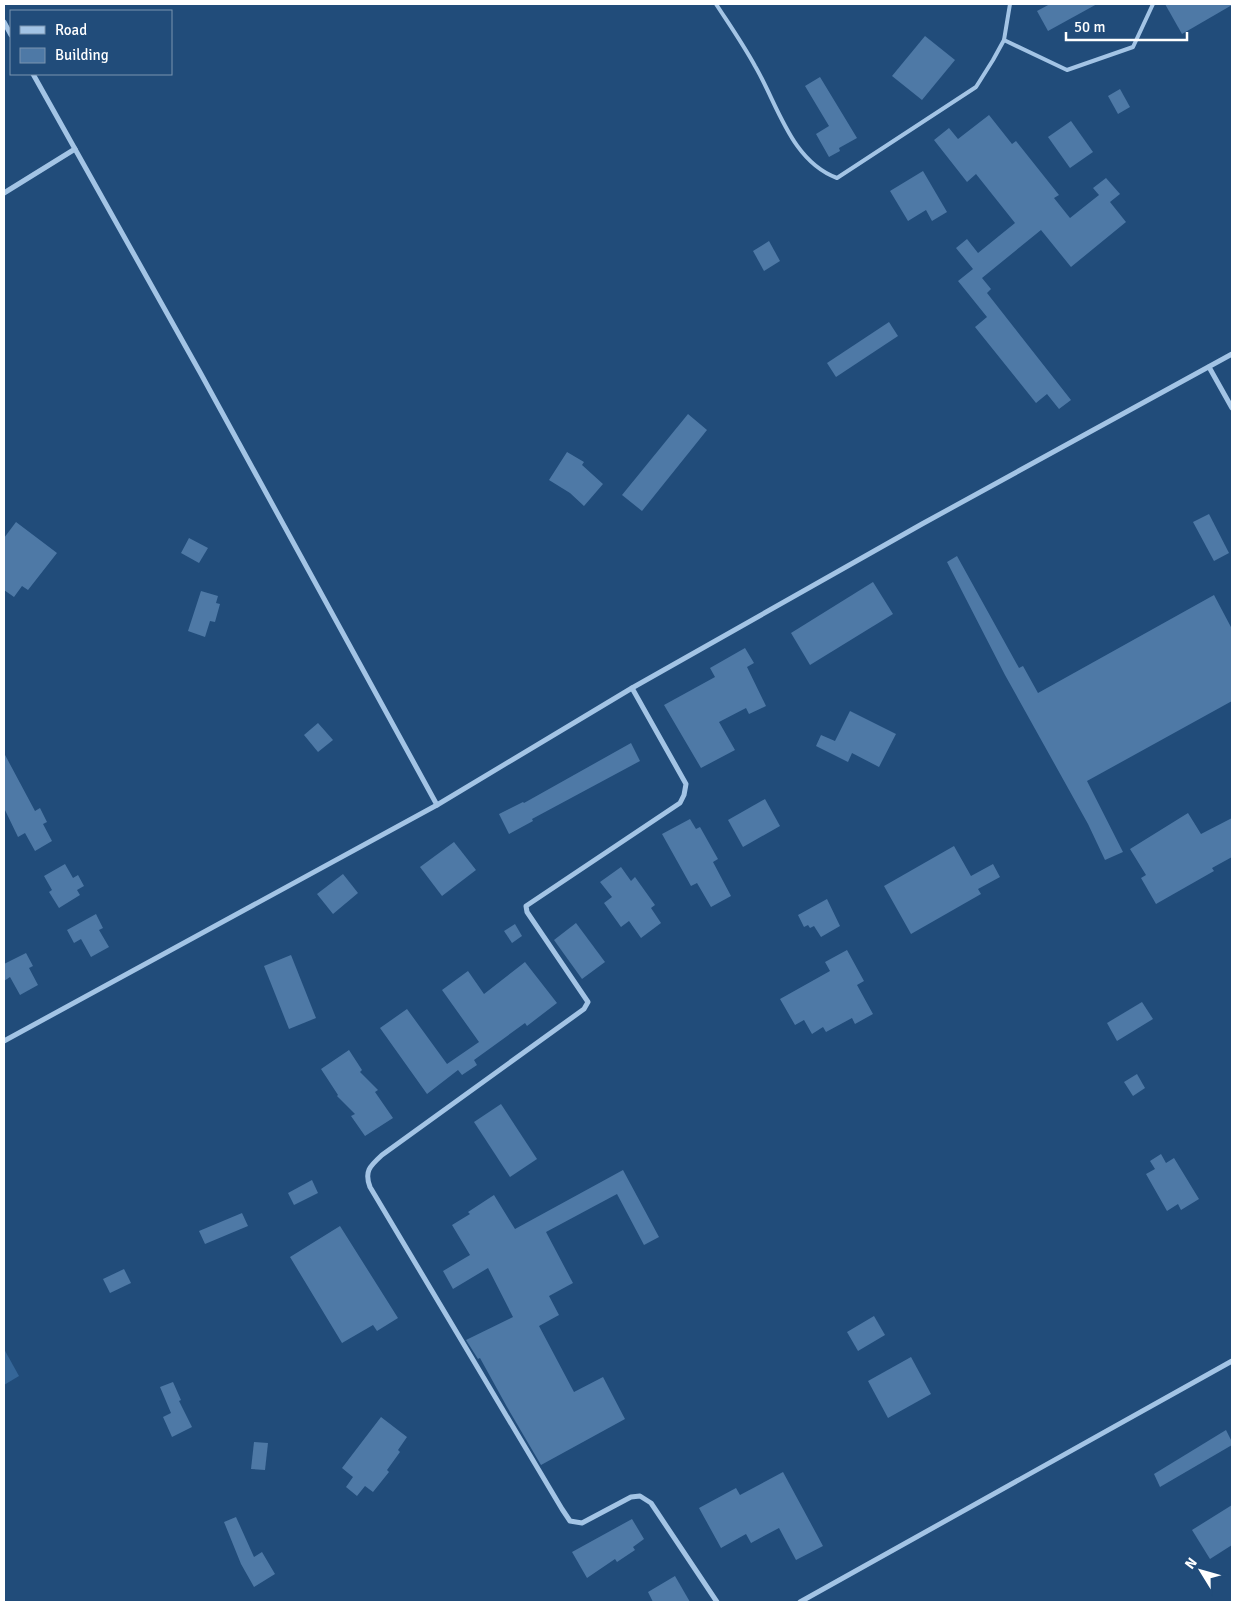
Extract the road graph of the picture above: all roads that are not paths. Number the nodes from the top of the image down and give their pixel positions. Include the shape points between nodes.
1 (716, 4) edge
2 (1010, 4) edge
3 (1153, 4) edge
4 (4, 22) edge
5 (10, 33) edge
6 (1004, 40) junction
7 (34, 75) edge
8 (75, 149) junction
9 (4, 193) edge
10 (1232, 354) edge
11 (1209, 368) junction
12 (1232, 408) edge
13 (632, 688) junction
14 (437, 805) junction
15 (4, 1041) edge
16 (1232, 1361) edge
17 (717, 1602) edge
18 (800, 1602) edge

1 - 6 lane via 755,65 795,143 815,167 838,178 976,87
2 - 6 lane
3 - 6 lane via 1133,48 1067,70
4 - 5 street
7 - 8 street
8 - 9 street
8 - 14 street
10 - 11 street
11 - 12 street
11 - 13 street via 922,524
13 - 14 street
13 - 17 street via 686,784 684,795 680,802 526,906 588,1002 584,1009 382,1155 371,1165 367,1177 375,1196 570,1521 582,1523 631,1497 640,1496 651,1503
14 - 15 street
16 - 18 street

